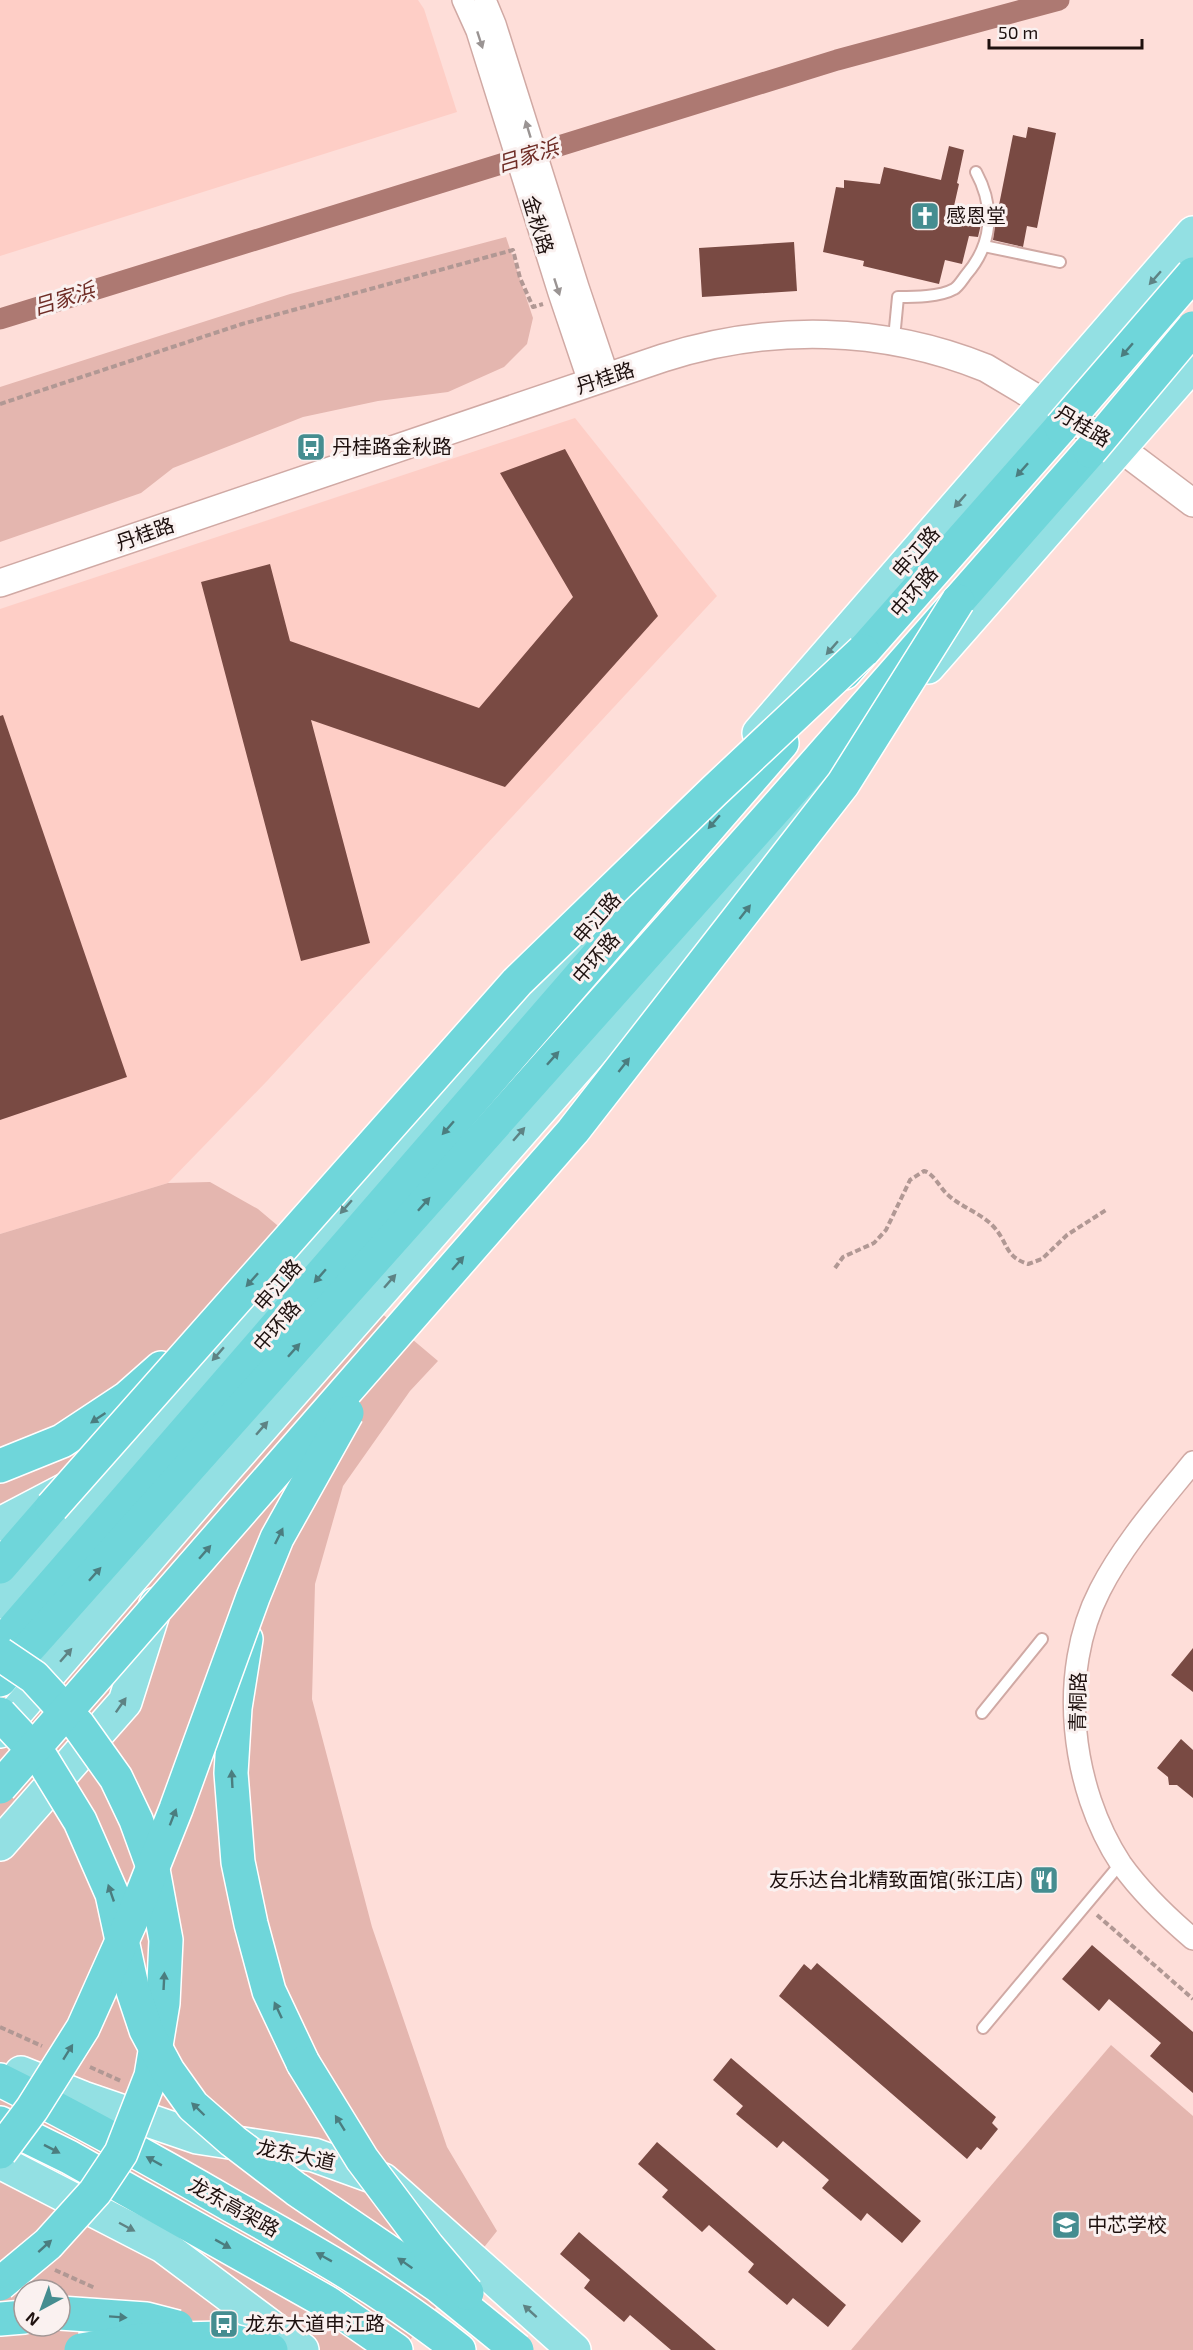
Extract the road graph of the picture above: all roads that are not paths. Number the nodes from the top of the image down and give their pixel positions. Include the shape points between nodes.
1 (463, 0) edge
2 (485, 0) edge
3 (502, 79) junction
4 (976, 172) dead end
5 (549, 228) junction
6 (1193, 233) edge
7 (984, 246) junction
8 (1060, 262) dead end
9 (1193, 274) edge
10 (895, 328) junction
11 (1193, 328) edge
12 (1193, 364) edge
13 (597, 374) junction
14 (1050, 398) junction
15 (1113, 445) junction
16 (1193, 487) edge
17 (1193, 503) edge
18 (0, 572) edge
19 (0, 583) edge
20 (958, 601) junction
21 (863, 651) junction
22 (208, 1328) junction
23 (401, 1330) junction
24 (1193, 1462) edge
25 (122, 1463) junction
26 (0, 1466) edge
27 (227, 1467) junction
28 (0, 1524) edge
29 (0, 1567) edge
30 (253, 1597) junction
31 (0, 1602) edge
32 (1042, 1639) dead end
33 (0, 1645) edge
34 (0, 1654) edge
35 (0, 1680) edge
36 (982, 1713) dead end
37 (0, 1714) edge
38 (0, 1731) edge
39 (0, 1787) edge
40 (0, 1844) edge
41 (1121, 1863) junction
42 (1193, 1939) edge
43 (983, 2028) dead end
44 (0, 2065) edge
45 (0, 2080) edge
46 (0, 2123) edge
47 (0, 2152) edge
48 (0, 2162) edge
49 (0, 2284) edge
50 (72, 2314) edge
51 (221, 2338) junction
52 (81, 2350) edge
53 (272, 2350) edge
54 (302, 2350) edge
55 (396, 2350) edge
56 (459, 2350) edge
57 (518, 2350) edge
58 (574, 2350) edge

1 -> 3 street, 金秋路
2 - 3 street, 金秋路 via 495,24
3 - 5 street, 金秋路
4 - 7 lane via 986,190 990,214
5 - 13 street, 金秋路
5 -> 13 street, 金秋路 via 561,298
6 -> 14 main road, 申江路
7 - 8 lane
7 - 10 lane via 976,264 954,289 898,297
9 -> 21 highway, 中环路, bridge
10 - 13 street, 丹桂路 via 849,322 757,324 682,340
10 - 14 street, 丹桂路 via 980,352
11 - 15 highway, 中环路, bridge
12 - 15 main road
13 - 14 street, 丹桂路 via 722,341 758,336 847,335 892,341 973,363
13 - 18 street, 丹桂路
13 - 19 street, 丹桂路
14 - 15 street, 丹桂路
14 -> 25 main road, 申江路
15 - 16 street, 丹桂路
15 - 17 street, 丹桂路
15 - 20 highway, 中环路
27 -> 15 main road
23 -> 20 highway, bridge via 573,1131 822,812
35 -> 20 highway, 中环路, bridge
21 -> 22 highway, bridge via 517,982
21 -> 33 highway, 中环路, bridge
22 -> 26 highway, bridge via 96,1420 62,1441
22 - 29 highway, bridge
30 -> 23 highway, bridge via 277,1538 308,1480
39 -> 23 highway, bridge
24 - 41 street, 青桐路 via 1113,1565 1086,1625 1079,1658 1075,1725 1081,1767 1091,1802
25 - 28 main road
25 - 31 main road, 申江路
38 -> 27 main road
40 -> 27 main road via 125,1702 165,1573 187,1522
47 -> 30 highway, bridge via 83,2028 176,1809
57 -> 30 highway, bridge via 428,2247 362,2159 303,2063 269,1991 238,1862 231,1773 235,1708
32 - 36 lane
49 -> 34 highway, bridge via 48,2244 95,2192 121,2153 151,2076 163,2003 166,1940 152,1864 116,1778 80,1726 34,1677
57 -> 37 highway, bridge via 437,2285 296,2189 193,2106 146,2030 112,1894 80,1821 42,1759
41 - 42 street, 青桐路 via 1140,1888
41 - 43 lane
58 -> 44 main road, 龙东大道 via 383,2180 314,2155 196,2137
56 -> 45 highway, 龙东高架路, bridge via 347,2270 87,2124
46 -> 55 highway, 龙东高架路, bridge via 69,2157 328,2303
48 -> 54 main road via 163,2246
50 -> 51 highway, bridge via 146,2319
51 - 52 highway, bridge via 141,2340
51 - 53 highway, bridge

